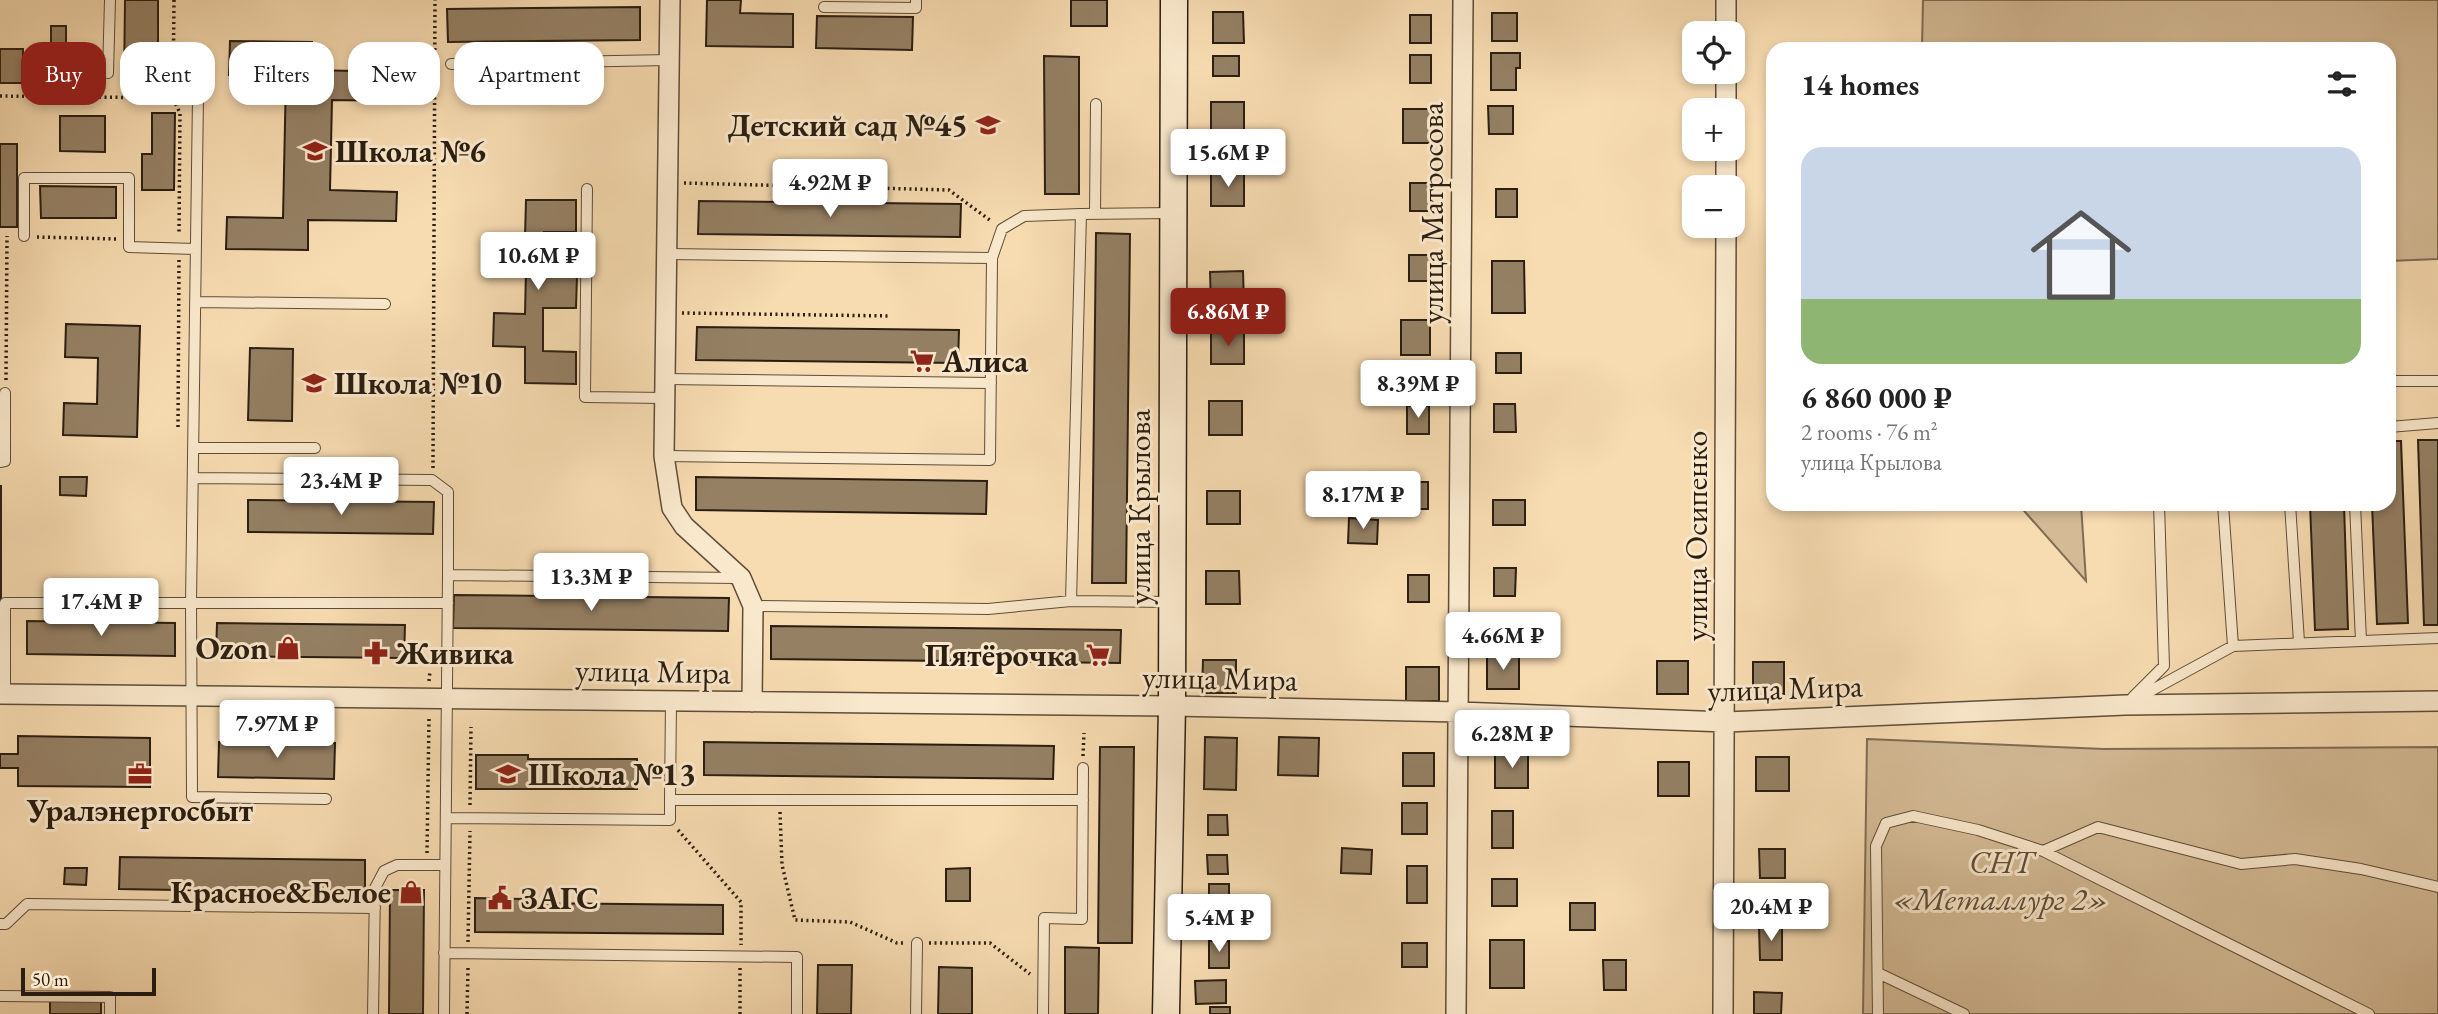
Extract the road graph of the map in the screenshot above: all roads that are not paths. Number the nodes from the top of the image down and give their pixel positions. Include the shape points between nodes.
1 (110, 0) edge
2 (670, 0) edge
3 (916, 0) edge
4 (1174, 0) edge
5 (1464, 0) edge
6 (1726, 0) edge
7 (824, 7) dead end
8 (1726, 21) edge
9 (670, 60) junction
10 (451, 64) dead end
11 (108, 73) dead end
12 (1096, 104) dead end
13 (198, 105) edge
14 (587, 189) dead end
15 (1173, 213) junction
16 (1081, 214) junction
17 (1095, 214) junction
18 (24, 236) road end
19 (1726, 238) edge
20 (195, 248) junction
21 (667, 254) junction
22 (992, 258) junction
23 (195, 302) junction
24 (385, 304) dead end
25 (2396, 381) edge
26 (2438, 381) edge
27 (991, 383) junction
28 (665, 389) junction
29 (5, 393) road end
30 (2438, 423) edge
31 (2396, 426) edge
32 (193, 448) junction
33 (315, 448) dead end
34 (664, 456) junction
35 (0, 461) edge
36 (193, 478) junction
37 (2159, 511) edge
38 (2223, 511) edge
39 (2290, 511) edge
40 (2355, 511) edge
41 (448, 575) junction
42 (741, 578) junction
43 (1071, 601) junction
44 (1172, 602) junction
45 (191, 603) junction
46 (448, 603) junction
47 (753, 606) junction
48 (2438, 638) edge
49 (2361, 641) junction
50 (2299, 642) junction
51 (2233, 646) junction
52 (2, 694) edge
53 (193, 696) junction
54 (438, 698) junction
55 (671, 701) junction
56 (2438, 701) edge
57 (752, 702) junction
58 (2125, 705) junction
59 (1172, 706) junction
60 (1459, 712) junction
61 (1726, 722) junction
62 (1083, 768) road end
63 (326, 799) dead end
64 (670, 800) junction
65 (1083, 800) junction
66 (446, 818) junction
67 (2043, 851) junction
68 (444, 865) junction
69 (2438, 887) edge
70 (375, 908) junction
71 (0, 924) edge
72 (917, 943) road end
73 (444, 953) junction
74 (1878, 973) junction
75 (0, 996) edge
76 (110, 1014) edge
77 (373, 1014) edge
78 (443, 1014) edge
79 (797, 1014) edge
80 (916, 1014) edge
81 (1043, 1014) edge
82 (1166, 1014) edge
83 (1456, 1014) edge
84 (1723, 1014) edge
85 (1878, 1014) edge
86 (1964, 1014) edge
87 (2369, 1014) edge

1 - 11 lane
2 - 9 street
3 - 7 lane via 915,8
4 - 15 main road, улица Крылова
5 - 60 street, улица Матросова
6 - 8 street
9 - 10 lane
9 - 21 street
12 - 17 lane
13 - 20 lane
14 - 28 lane via 585,397
15 - 17 lane
15 - 44 main road, улица Крылова
16 - 17 lane
16 - 22 lane via 1024,216 1002,229
16 - 43 lane
18 - 20 lane via 24,178 129,178 129,247
19 - 61 street, улица Осипенко
20 - 23 lane
21 - 22 lane
21 - 28 street
22 - 27 lane
23 - 24 lane
23 - 32 lane
25 - 26 lane
27 - 28 lane
27 - 34 lane via 990,460
28 - 34 street
29 - 35 lane via 5,461
30 - 31 lane
32 - 33 lane
32 - 36 lane
34 - 42 street via 672,508 684,526
36 - 41 lane via 432,480 448,492
36 - 45 lane
37 - 58 lane via 2164,666
38 - 51 lane
39 - 50 lane
40 - 49 lane
41 - 42 lane
41 - 46 lane
42 - 47 street
43 - 44 lane
43 - 47 lane via 988,610
44 - 59 main road, улица Крылова
45 - 46 lane
45 - 52 lane via 5,603
45 - 53 lane
46 - 54 lane
47 - 57 street
48 - 49 lane
49 - 50 lane
50 - 51 lane
51 - 58 lane
52 - 53 street, улица Мира
53 - 54 street, улица Мира
53 - 63 lane via 192,797
54 - 55 street, улица Мира
54 - 66 lane
55 - 57 street, улица Мира
55 - 64 lane
56 - 58 street, улица Мира
57 - 59 street, улица Мира
58 - 61 street, улица Мира
59 - 60 street, улица Мира
59 - 82 main road, улица Крылова
60 - 61 street, улица Мира
60 - 83 street, улица Матросова
61 - 84 street, улица Осипенко
62 - 65 lane
64 - 65 lane
64 - 66 lane via 670,820
65 - 81 lane via 1082,919 1044,918
66 - 68 lane
67 - 69 lane via 2098,827 2241,864 2295,859
67 - 74 lane via 1913,816 1886,823 1876,846
67 - 87 lane
68 - 70 lane via 397,865 384,871 375,887
68 - 73 lane
70 - 71 lane via 27,904 6,924
70 - 77 lane
72 - 80 lane
73 - 78 lane
73 - 79 lane via 797,957
74 - 85 lane
74 - 86 lane
75 - 76 lane via 110,997

